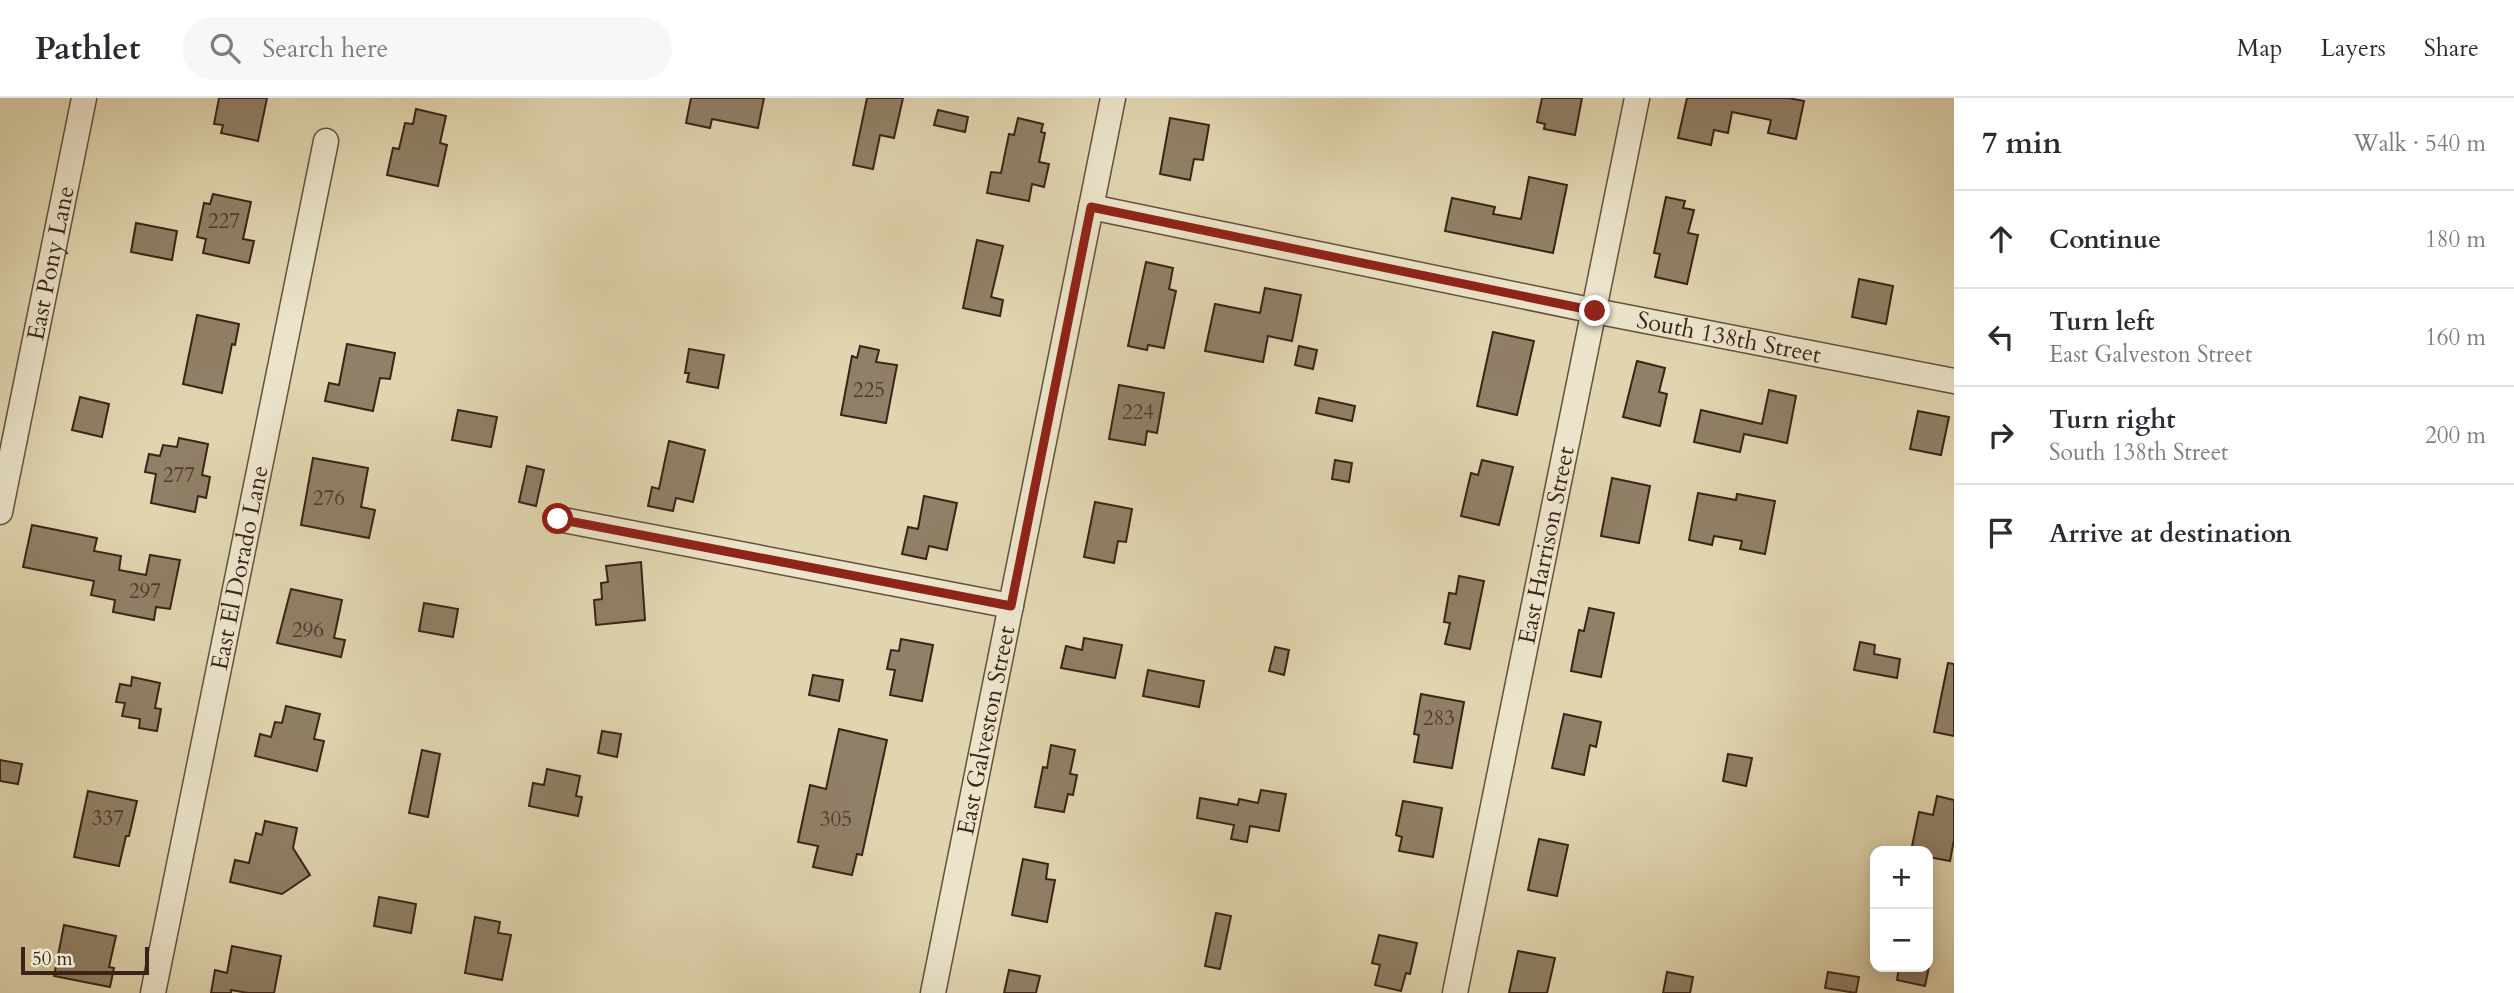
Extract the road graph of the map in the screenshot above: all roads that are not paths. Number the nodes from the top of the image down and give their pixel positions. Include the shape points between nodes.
1 (84, 98) edge
2 (1113, 98) edge
3 (1637, 98) edge
4 (326, 141) dead end
5 (1091, 207) junction
6 (1595, 311) junction
7 (1954, 381) edge
8 (0, 512) edge
9 (558, 519) dead end
10 (1011, 606) junction
11 (153, 993) edge
12 (933, 993) edge
13 (1455, 993) edge

1 - 8 street, East Pony Lane
2 - 5 street, East Galveston Street
3 - 6 street, East Harrison Street
4 - 11 street, East El Dorado Lane
5 - 6 street, South 138th Street
5 - 10 street, East Galveston Street
6 - 7 street, South 138th Street
6 - 13 street, East Harrison Street
9 - 10 street
10 - 12 street, East Galveston Street

